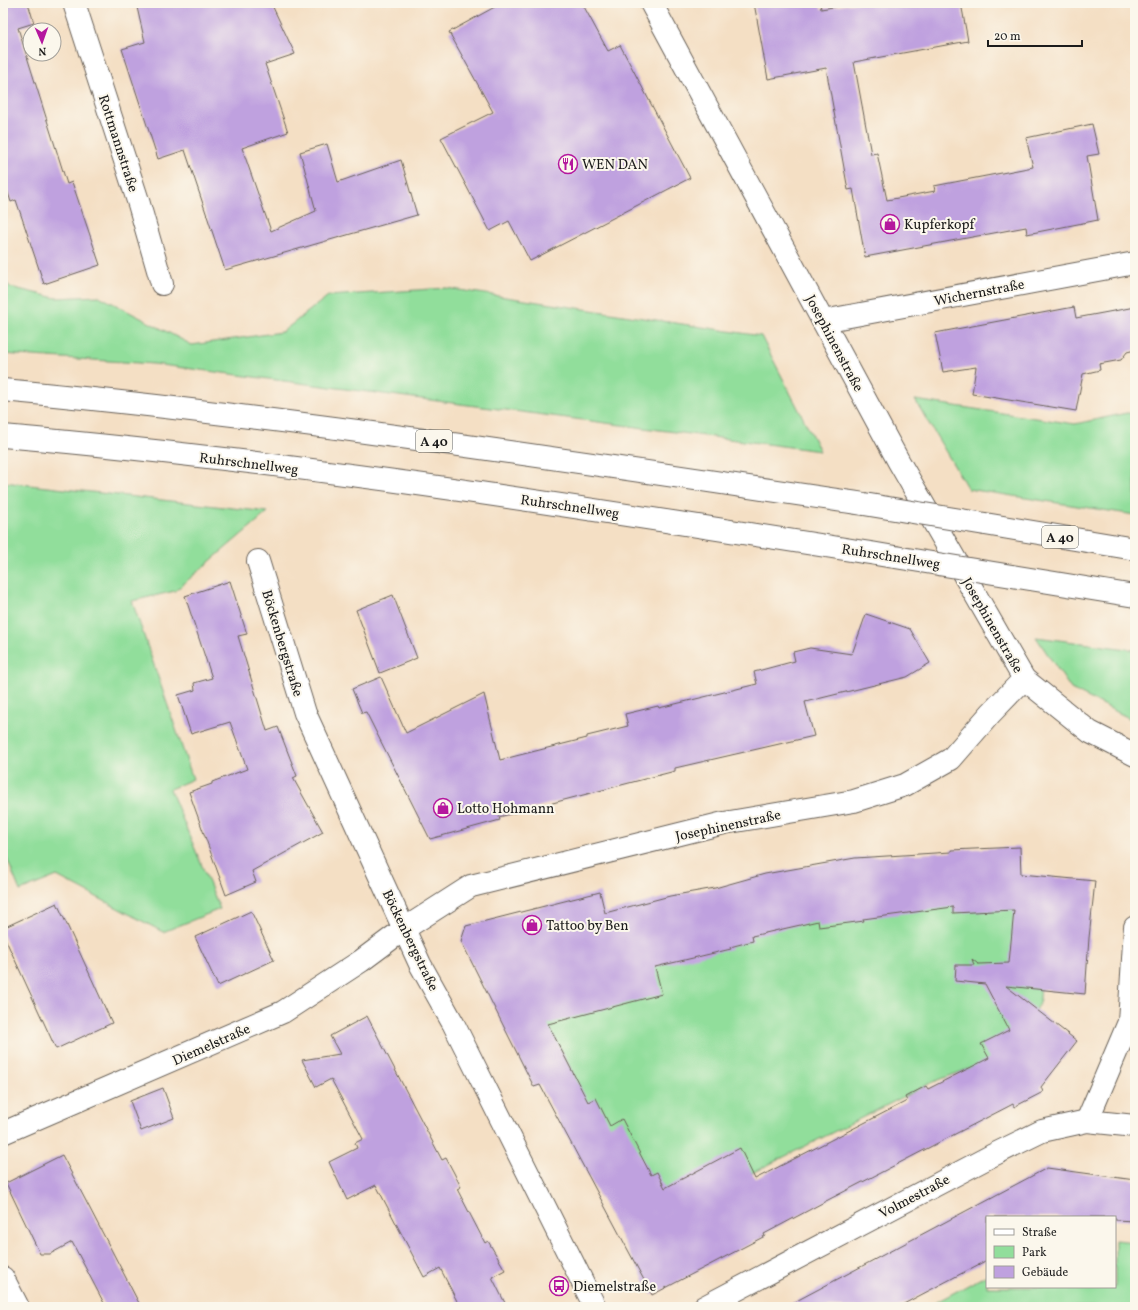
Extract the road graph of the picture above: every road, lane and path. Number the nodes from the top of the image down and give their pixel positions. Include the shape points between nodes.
1 (74, 3) edge
2 (651, 3) edge
3 (1135, 262) edge
4 (162, 284) dead end
5 (823, 321) junction
6 (3, 390) edge
7 (3, 436) edge
8 (1135, 549) edge
9 (258, 561) dead end
10 (1135, 596) edge
11 (1024, 679) junction
12 (1135, 755) edge
13 (1135, 927) edge
14 (404, 929) junction
15 (1087, 1121) junction
16 (1135, 1126) edge
17 (3, 1132) edge
18 (3, 1278) edge
19 (18, 1307) edge
20 (595, 1307) edge
21 (704, 1307) edge

1 - 4 main road, Rottmannstraße
2 - 5 main road, Josephinenstraße
3 - 5 main road, Wichernstraße
5 - 11 main road, Josephinenstraße via 899,462
6 - 8 main road, A 40, bridge via 113,400 462,444 864,504
7 - 10 main road, Ruhrschnellweg, bridge via 188,456 478,493
9 - 14 main road, Böckenbergstraße via 305,714
11 - 12 main road, Josephinenstraße via 1090,732
11 - 14 main road, Josephinenstraße via 990,713 951,759 905,785 854,801 724,823 471,886
13 - 15 main road via 1129,1022
14 - 17 main road, Diemelstraße via 361,961 283,1012
14 - 20 main road, Böckenbergstraße
15 - 16 main road, Volmestraße
15 - 21 main road, Volmestraße via 1042,1131
18 - 19 main road

